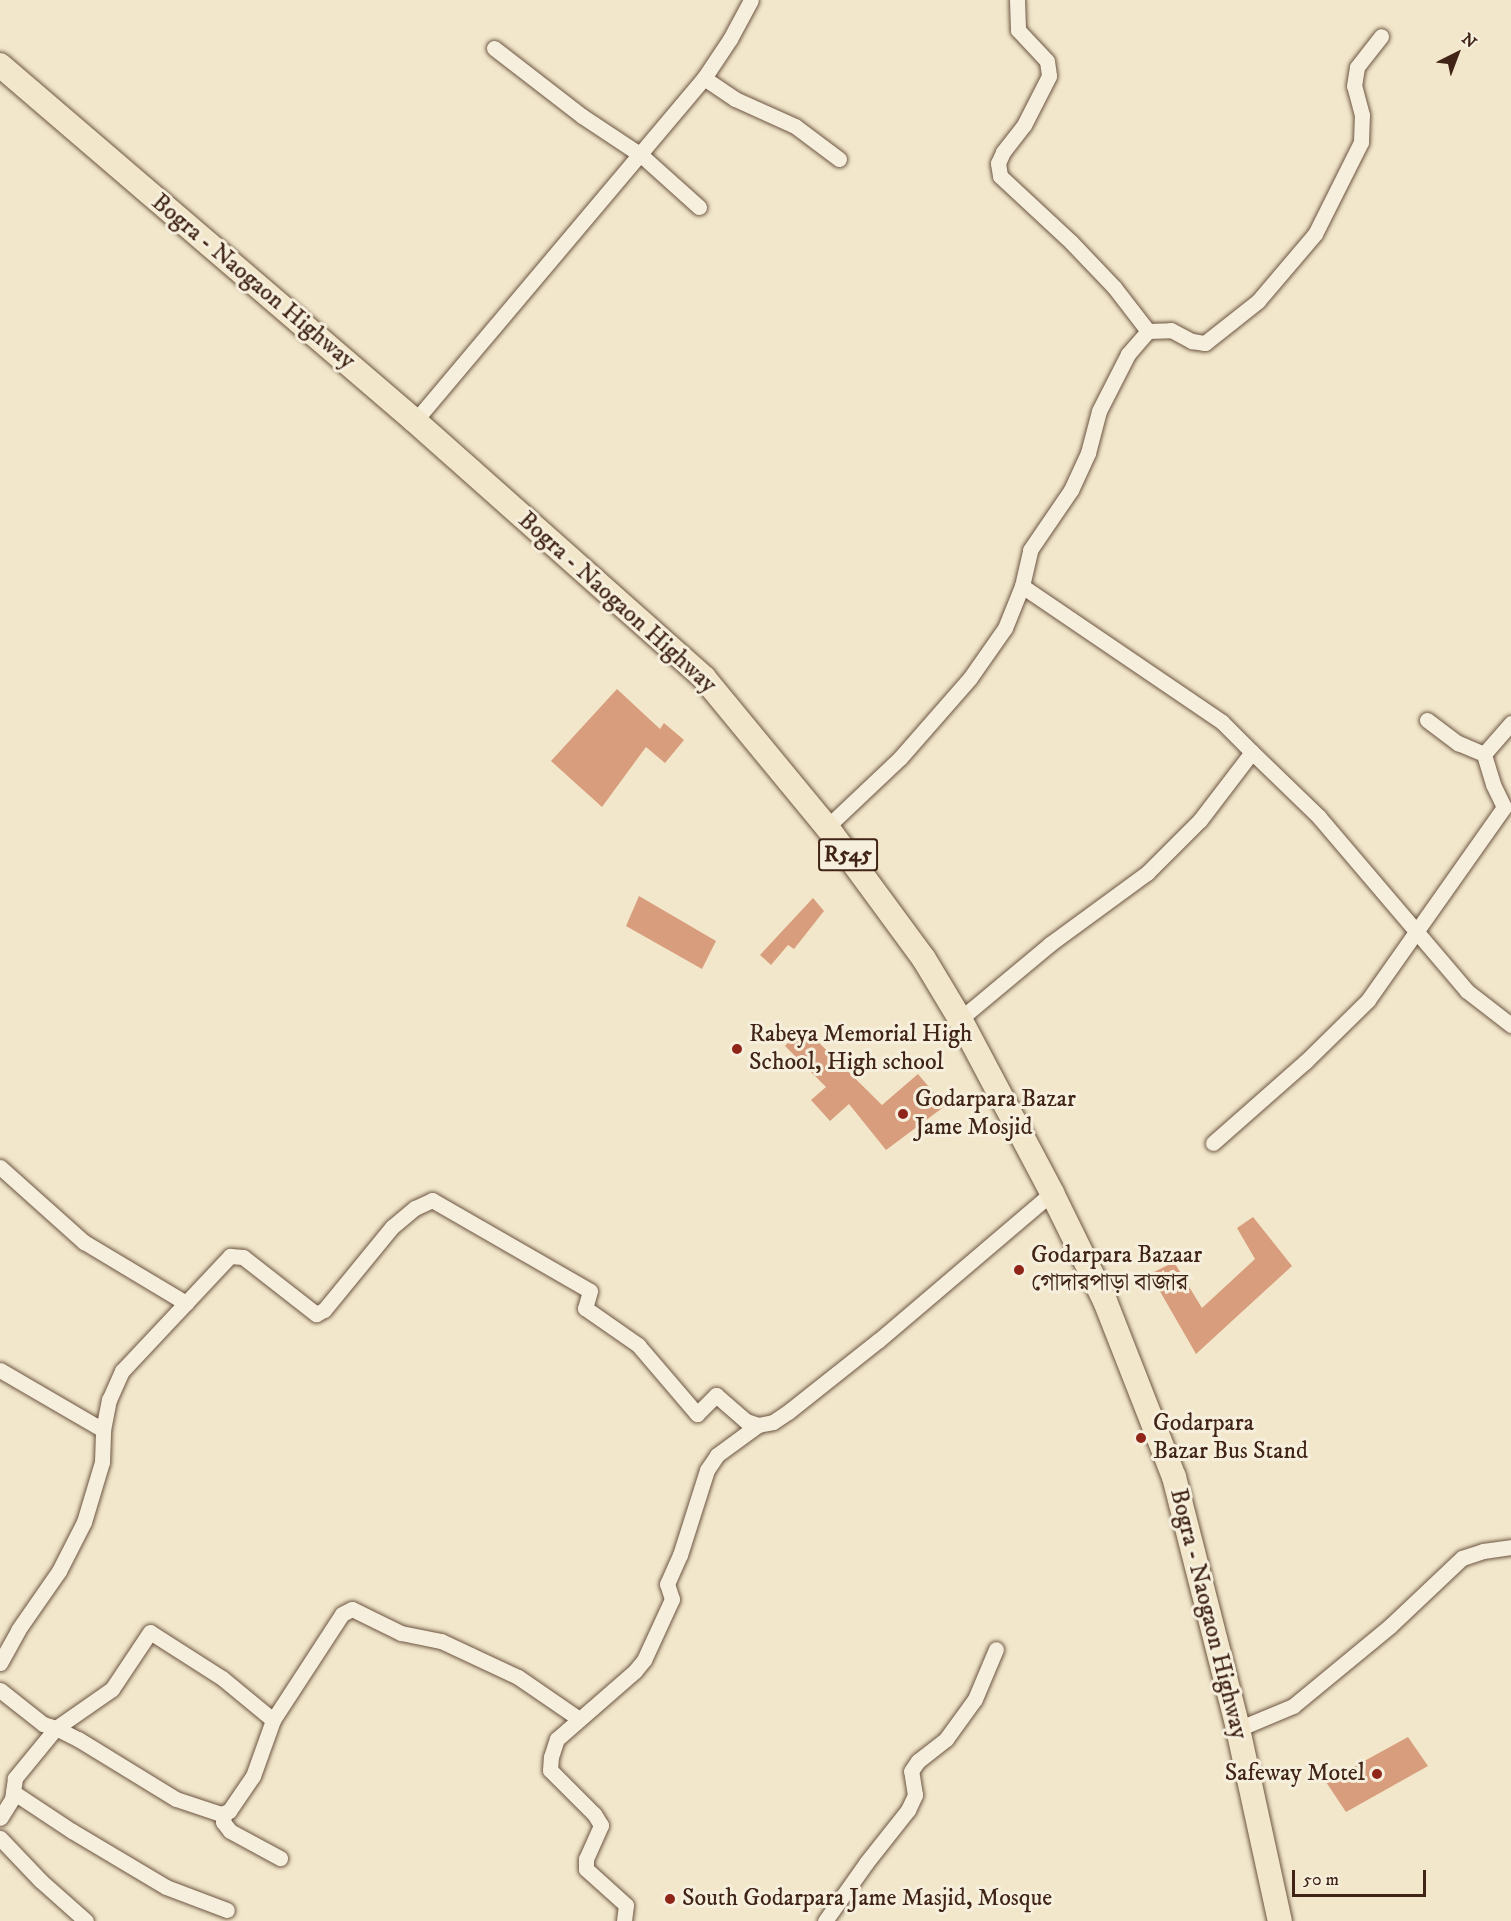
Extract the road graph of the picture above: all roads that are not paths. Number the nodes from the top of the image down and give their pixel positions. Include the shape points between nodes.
1 (751, 0) edge
2 (1017, 0) edge
3 (1381, 36) dead end
4 (494, 48) dead end
5 (0, 64) edge
6 (704, 78) junction
7 (641, 155) junction
8 (839, 159) dead end
9 (699, 207) dead end
10 (1148, 331) junction
11 (415, 421) junction
12 (1022, 586) junction
13 (1427, 720) dead end
14 (1511, 723) edge
15 (1252, 752) junction
16 (1484, 754) junction
17 (1508, 810) edge
18 (827, 827) junction
19 (1415, 932) junction
20 (960, 1018) junction
21 (1511, 1025) edge
22 (1213, 1143) dead end
23 (0, 1167) edge
24 (1052, 1193) junction
25 (186, 1303) junction
26 (0, 1370) edge
27 (758, 1425) junction
28 (103, 1430) junction
29 (1511, 1547) edge
30 (996, 1648) dead end
31 (0, 1663) edge
32 (0, 1690) edge
33 (579, 1719) junction
34 (273, 1720) junction
35 (56, 1728) junction
36 (1238, 1729) junction
37 (13, 1792) junction
38 (224, 1815) junction
39 (0, 1818) edge
40 (0, 1838) edge
41 (280, 1858) dead end
42 (227, 1910) dead end
43 (86, 1921) edge
44 (624, 1921) edge
45 (825, 1921) edge
46 (1280, 1921) edge

1 - 6 street
2 - 10 street via 1018,30 1047,62 1049,76 1024,125 1003,152 998,164 1000,176 1114,287
3 - 10 street via 1357,67 1354,86 1362,115 1361,142 1315,234 1258,301 1205,343 1172,330
4 - 7 street via 582,116
5 - 11 main road, Bogra - Naogaon Highway / R545
6 - 7 street
6 - 8 street via 735,99 795,126
7 - 9 street
7 - 11 street
10 - 12 street via 1128,354 1108,392 1071,490 1030,550
11 - 18 main road, Bogra - Naogaon Highway / R545 via 704,678
12 - 15 street via 1222,722
12 - 18 street via 1005,628 970,678 900,758
13 - 16 street via 1458,743
14 - 16 street
15 - 19 street via 1319,817
15 - 20 street via 1200,820 1147,873 1050,944
16 - 17 street via 1493,784
17 - 19 street
18 - 20 main road, Bogra - Naogaon Highway / R545 via 924,959
19 - 21 street via 1467,991
19 - 22 street via 1368,1000
20 - 24 main road, Bogra - Naogaon Highway / R545
23 - 25 street via 84,1242
24 - 27 street via 788,1412 773,1422
24 - 36 main road, Bogra - Naogaon Highway / R545 via 1104,1301 1174,1477
25 - 27 street via 230,1256 243,1257 316,1314 324,1310 392,1227 432,1200 590,1291 585,1308 638,1345 697,1414 716,1395 746,1421
25 - 28 street via 122,1371
26 - 28 street
27 - 33 street via 717,1455 707,1470 667,1584 672,1599 644,1660
28 - 31 street via 102,1462 84,1522 59,1571
29 - 36 street via 1462,1558 1390,1626 1293,1706
30 - 45 street via 975,1699 946,1739 911,1771 915,1795 908,1810
32 - 35 street via 43,1724
33 - 34 street via 518,1677 441,1641 401,1634 352,1609 342,1614
33 - 44 street via 557,1738 550,1770 601,1825 586,1859 586,1869 626,1905
34 - 35 street via 222,1678 150,1632 112,1689
34 - 38 street via 253,1776
35 - 37 street via 15,1778
35 - 38 street via 176,1799
36 - 46 main road, Bogra - Naogaon Highway / R545
37 - 39 street
37 - 42 street via 166,1887
38 - 41 street via 223,1822 230,1831
40 - 43 street

